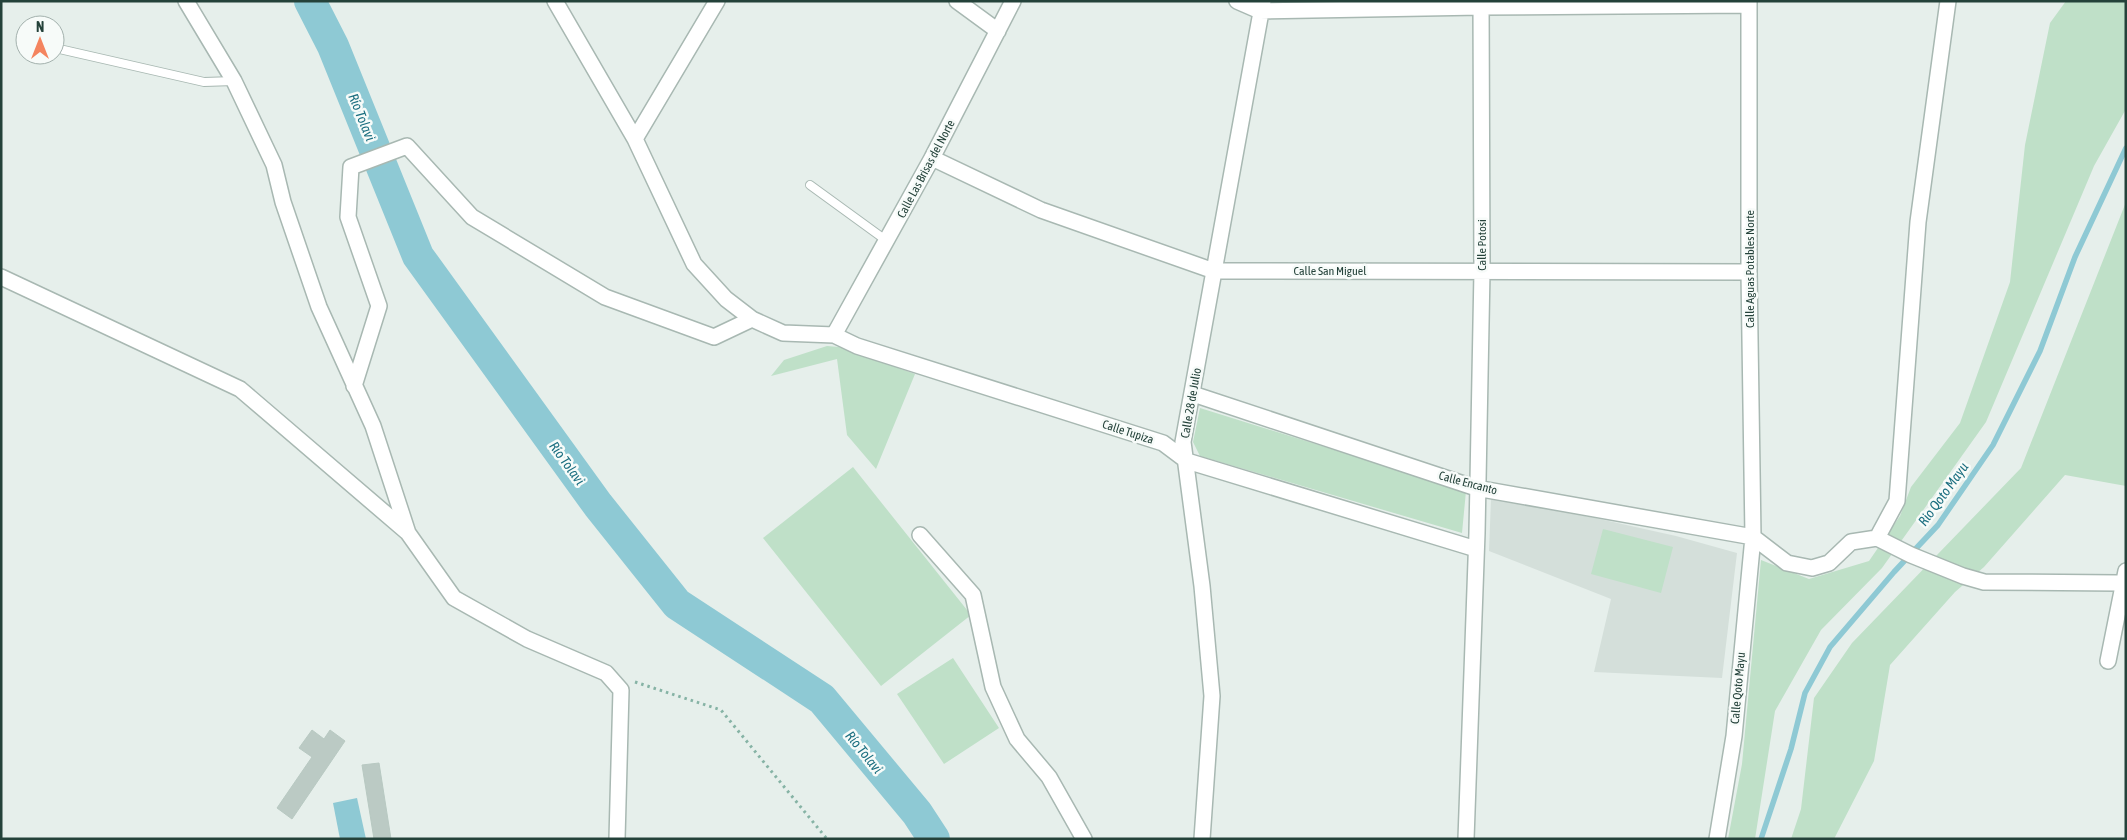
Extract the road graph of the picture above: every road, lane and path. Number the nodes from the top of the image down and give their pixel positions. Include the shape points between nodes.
1 (186, 1) edge
2 (555, 1) edge
3 (717, 1) edge
4 (957, 1) edge
5 (1014, 1) edge
6 (1237, 1) edge
7 (1948, 1) edge
8 (1749, 3) edge
9 (1481, 4) edge
10 (1262, 6) edge
11 (998, 31) junction
12 (65, 50) edge
13 (234, 81) junction
14 (635, 139) junction
15 (932, 158) junction
16 (810, 185) dead end
17 (887, 242) junction
18 (1214, 271) junction
19 (1482, 271) junction
20 (1749, 272) junction
21 (1, 277) edge
22 (752, 319) junction
23 (834, 335) junction
24 (354, 386) junction
25 (1193, 394) junction
26 (1187, 461) junction
27 (1476, 488) junction
28 (408, 534) junction
29 (920, 535) dead end
30 (1753, 537) junction
31 (1877, 538) junction
32 (1476, 549) junction
33 (2125, 580) edge
34 (2108, 661) dead end
35 (632, 682) dead end
36 (617, 839) edge
37 (827, 839) edge
38 (1085, 839) edge
39 (1202, 839) edge
40 (1466, 839) edge
41 (1717, 839) edge

1 - 13 street
2 - 14 street
3 - 14 street
4 - 11 street
5 - 11 street, Calle Las Brisas del Norte
6 - 10 street
7 - 31 street via 1918,222 1897,501
8 - 9 street
8 - 20 street, Calle Aguas Potables Norte
9 - 10 street
9 - 19 street, Calle Potosi
10 - 18 street, Calle 28 de Julio
11 - 15 street, Calle Las Brisas del Norte
12 - 13 lane via 204,82
13 - 24 street via 274,165 283,202 319,307
14 - 22 street via 694,264 726,299
15 - 17 street, Calle Las Brisas del Norte
15 - 18 street, Calle San Miguel via 1040,210
16 - 17 lane
17 - 23 street, Calle Las Brisas del Norte
18 - 19 street, Calle San Miguel
18 - 25 street, Calle 28 de Julio
19 - 20 street, Calle San Miguel
19 - 27 street, Calle Potosi
20 - 30 street, Calle Aguas Potables Norte
21 - 28 street via 240,389
22 - 23 street via 784,333
22 - 24 street via 714,336 605,296 472,216 407,146 351,167 348,216 379,306
23 - 26 street, Calle Tupiza via 857,346 1163,443
24 - 28 street via 372,426
25 - 26 street, Calle 28 de Julio via 1183,442
25 - 27 street, Calle Encanto
26 - 32 street, Calle Tupiza
26 - 39 street, Calle 28 de Julio via 1212,696
27 - 30 street, Calle Encanto
27 - 32 street, Calle Potosi
28 - 36 street via 454,598 527,639 606,673 621,690
29 - 38 street via 973,595 993,687 1018,739 1049,777
30 - 31 street via 1788,563 1812,568 1829,563 1851,542
30 - 41 street, Calle Qoto Mayu via 1734,736
31 - 33 street via 1911,555 1984,582
32 - 40 street, Calle Potosi
33 - 34 street
35 - 37 path via 720,710

